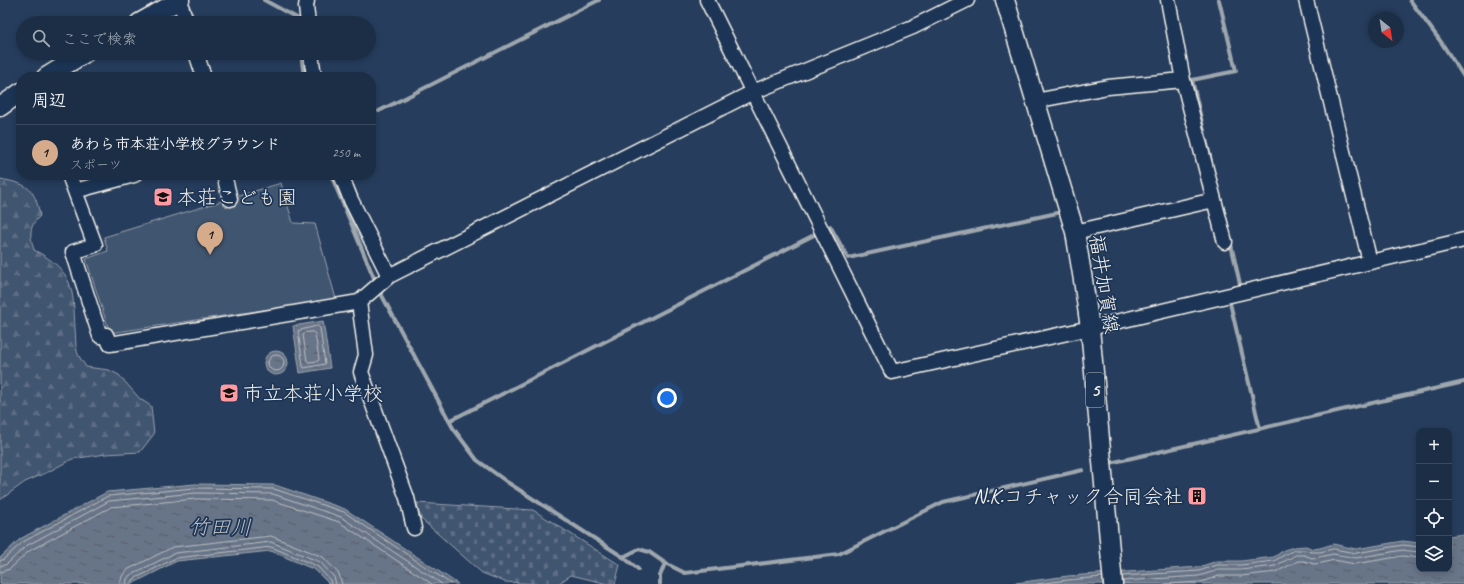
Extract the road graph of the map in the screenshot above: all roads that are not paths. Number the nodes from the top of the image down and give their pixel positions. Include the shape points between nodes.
1 (180, 0) edge
2 (307, 0) edge
3 (707, 0) edge
4 (968, 0) edge
5 (1005, 0) edge
6 (1168, 0) edge
7 (1306, 0) edge
8 (151, 16) edge
9 (185, 16) edge
10 (307, 16) edge
11 (74, 60) edge
12 (198, 60) edge
13 (312, 60) edge
14 (54, 72) edge
15 (202, 72) edge
16 (313, 72) edge
17 (1183, 80) junction
18 (752, 92) junction
19 (16, 95) edge
20 (1035, 101) junction
21 (0, 106) edge
22 (71, 180) edge
23 (114, 180) edge
24 (225, 180) edge
25 (343, 180) edge
26 (75, 190) junction
27 (230, 199) dead end
28 (1214, 200) junction
29 (1075, 232) junction
30 (1464, 240) edge
31 (1225, 242) dead end
32 (1370, 262) junction
33 (389, 276) junction
34 (359, 302) junction
35 (1090, 328) junction
36 (414, 528) dead end
37 (1113, 584) edge

1 - 8 main road
1 - 9 street
2 - 10 street
3 - 18 street
4 - 18 street via 913,27
5 - 20 main road, 福井加賀線 / 5
6 - 17 street
7 - 32 street
11 - 14 main road
12 - 15 street
13 - 16 street
17 - 20 street via 1108,87
17 - 28 street
18 - 33 street
18 - 35 street via 892,372
19 - 21 main road
20 - 29 main road, 福井加賀線 / 5
22 - 26 street
23 - 26 street
24 - 27 street
25 - 33 street
26 - 34 street via 95,245 73,252 100,336 106,335 110,344
28 - 29 street
28 - 31 street
29 - 35 main road, 福井加賀線 / 5
30 - 32 street
32 - 35 street
33 - 34 street
34 - 36 street via 366,355 361,372 407,498
35 - 37 main road, 福井加賀線 / 5

